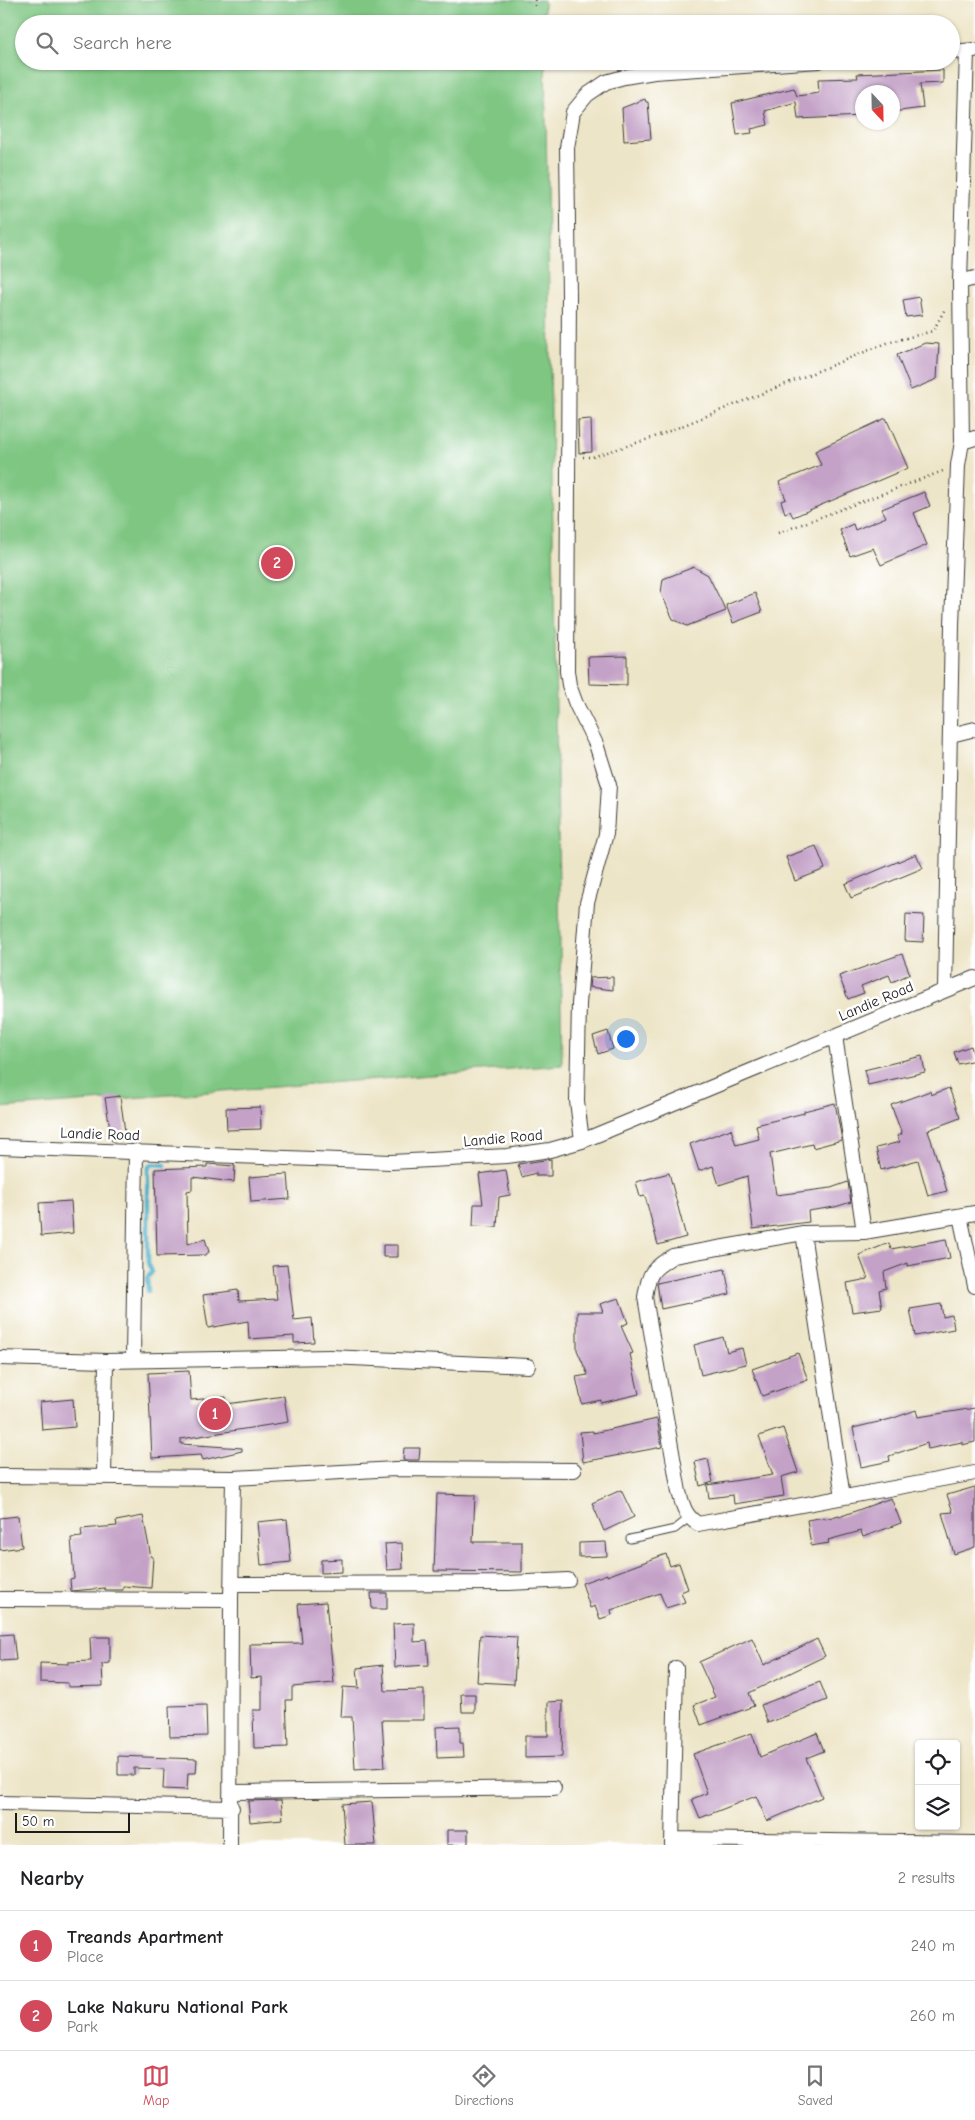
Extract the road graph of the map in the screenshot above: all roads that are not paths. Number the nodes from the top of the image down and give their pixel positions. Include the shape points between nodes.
1 (971, 51) edge
2 (684, 70) edge
3 (975, 278) edge
4 (960, 282) junction
5 (968, 440) edge
6 (975, 729) edge
7 (951, 734) junction
8 (975, 978) edge
9 (945, 989) junction
10 (835, 1036) junction
11 (582, 1141) junction
12 (0, 1147) edge
13 (136, 1151) junction
14 (975, 1213) edge
15 (960, 1216) junction
16 (864, 1232) junction
17 (802, 1233) junction
18 (975, 1286) edge
19 (0, 1358) edge
20 (133, 1359) junction
21 (106, 1361) junction
22 (528, 1366) dead end
23 (574, 1470) dead end
24 (975, 1473) edge
25 (0, 1476) edge
26 (104, 1477) junction
27 (233, 1478) junction
28 (843, 1497) junction
29 (689, 1518) junction
30 (630, 1539) dead end
31 (568, 1580) dead end
32 (232, 1584) junction
33 (0, 1600) edge
34 (231, 1600) junction
35 (676, 1668) dead end
36 (554, 1788) dead end
37 (232, 1792) junction
38 (0, 1803) edge
39 (232, 1808) junction
40 (672, 1842) edge
41 (975, 1843) edge
42 (230, 1845) edge

1 - 4 street
2 - 11 street via 654,72 606,82 587,95 573,112 567,148 567,671 569,685 596,744 609,785 606,834 587,903 579,1004 577,1101
3 - 4 street
4 - 5 street
5 - 7 street via 958,465
6 - 7 street
7 - 9 street
8 - 9 street, Landie Road
9 - 10 street, Landie Road
10 - 11 street, Landie Road
10 - 16 street
11 - 13 street, Landie Road via 550,1150 507,1156 391,1162
12 - 13 street, Landie Road
13 - 20 street
14 - 15 street
15 - 16 street
15 - 18 street
16 - 17 street
17 - 28 street
17 - 29 street via 673,1256 655,1267 648,1280 645,1297 679,1492
19 - 21 street
20 - 21 street
20 - 22 street via 330,1357
21 - 26 street
23 - 27 street via 395,1469
24 - 28 street
25 - 26 street
26 - 27 street
27 - 32 street
28 - 29 street via 698,1524
29 - 30 lane via 675,1529
31 - 32 street
32 - 34 street
33 - 34 street
34 - 37 street
35 - 40 street
36 - 37 street
37 - 39 street
38 - 39 street
39 - 42 street
40 - 41 street

